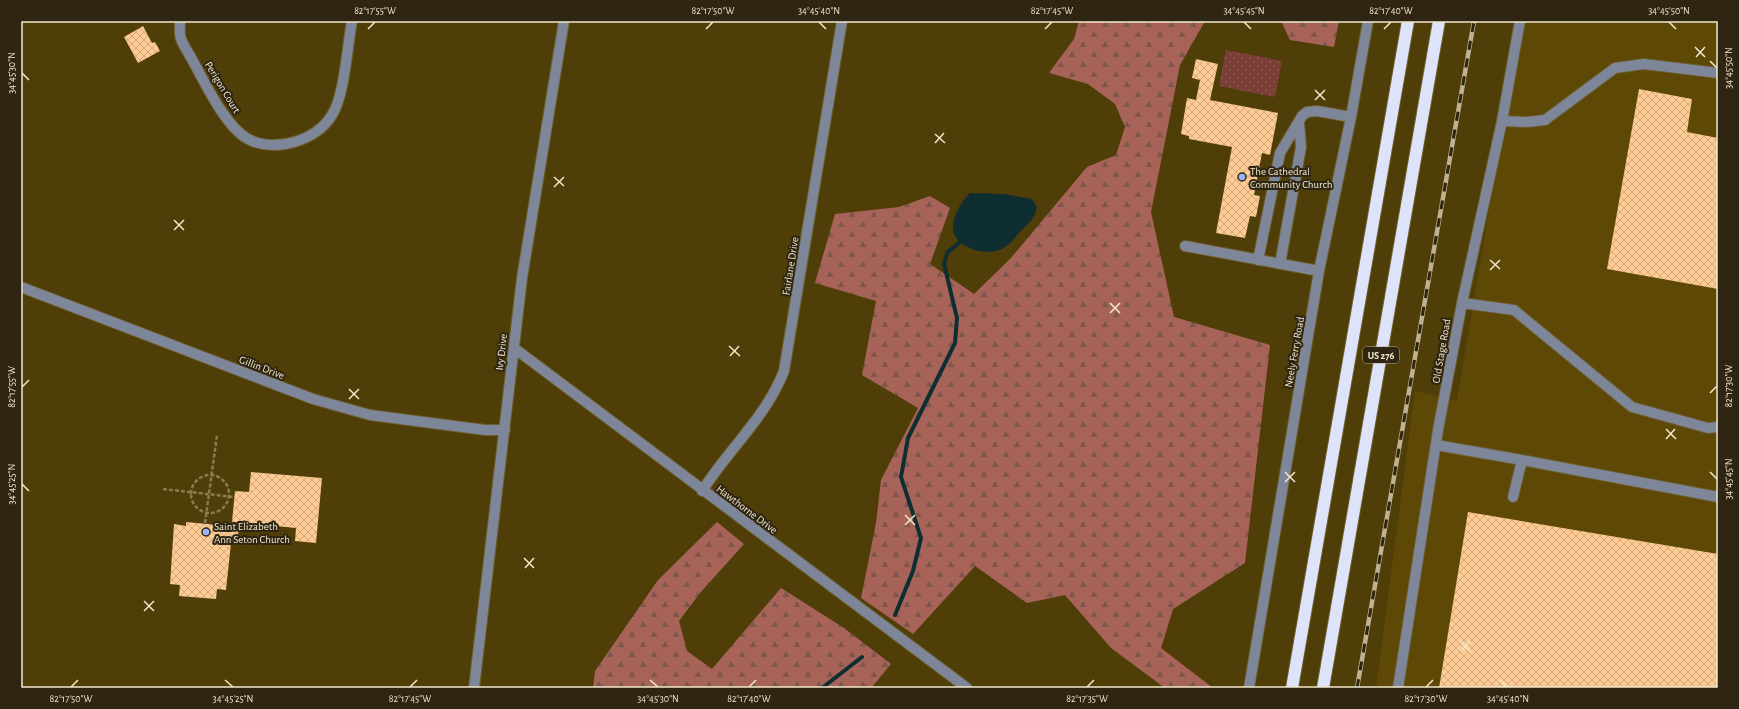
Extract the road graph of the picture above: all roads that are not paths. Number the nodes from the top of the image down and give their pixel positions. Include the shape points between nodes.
1 (180, 21) edge
2 (352, 21) edge
3 (564, 21) edge
4 (842, 21) edge
5 (1368, 21) edge
6 (1408, 21) edge
7 (1439, 21) edge
8 (1520, 21) edge
9 (1718, 73) edge
10 (1351, 117) junction
11 (1502, 121) junction
12 (1299, 123) junction
13 (1185, 246) dead end
14 (1258, 260) junction
15 (1280, 264) junction
16 (1320, 271) junction
17 (21, 287) edge
18 (1462, 303) junction
19 (514, 348) junction
20 (1718, 427) edge
21 (505, 430) junction
22 (1436, 445) junction
23 (1522, 460) junction
24 (702, 491) junction
25 (1513, 497) dead end
26 (1718, 497) edge
27 (474, 688) edge
28 (967, 688) edge
29 (1249, 688) edge
30 (1292, 688) edge
31 (1323, 688) edge
32 (1398, 688) edge

1 - 2 street, Perigon Court via 180,38 214,100 231,124 248,139 266,144 286,144 304,139 320,128 331,116 340,98
3 - 19 street, Ivy Drive via 530,225
4 - 24 street, Fairlane Drive via 784,371 777,390 767,406
5 - 10 street, Neely Ferry Road
6 - 30 highway, US 276
7 - 31 highway, US 276
8 - 11 street, Old Stage Road
9 - 11 street via 1644,64 1615,68 1545,120
10 - 12 street via 1317,111 1307,112
10 - 16 street, Neely Ferry Road
11 - 18 street, Old Stage Road
12 - 14 street via 1280,154
12 - 15 street via 1301,147
13 - 14 street
14 - 15 street
15 - 16 street
16 - 29 street, Neely Ferry Road
17 - 21 street, Gillin Drive via 313,399 370,415 485,430
18 - 20 street via 1514,310 1632,407 1708,428
18 - 22 street, Old Stage Road
19 - 21 street, Ivy Drive
19 - 24 street, Hawthorne Drive
21 - 27 street, Ivy Drive
22 - 23 street
22 - 32 street, Old Stage Road
23 - 25 street
23 - 26 street
24 - 28 street, Hawthorne Drive

